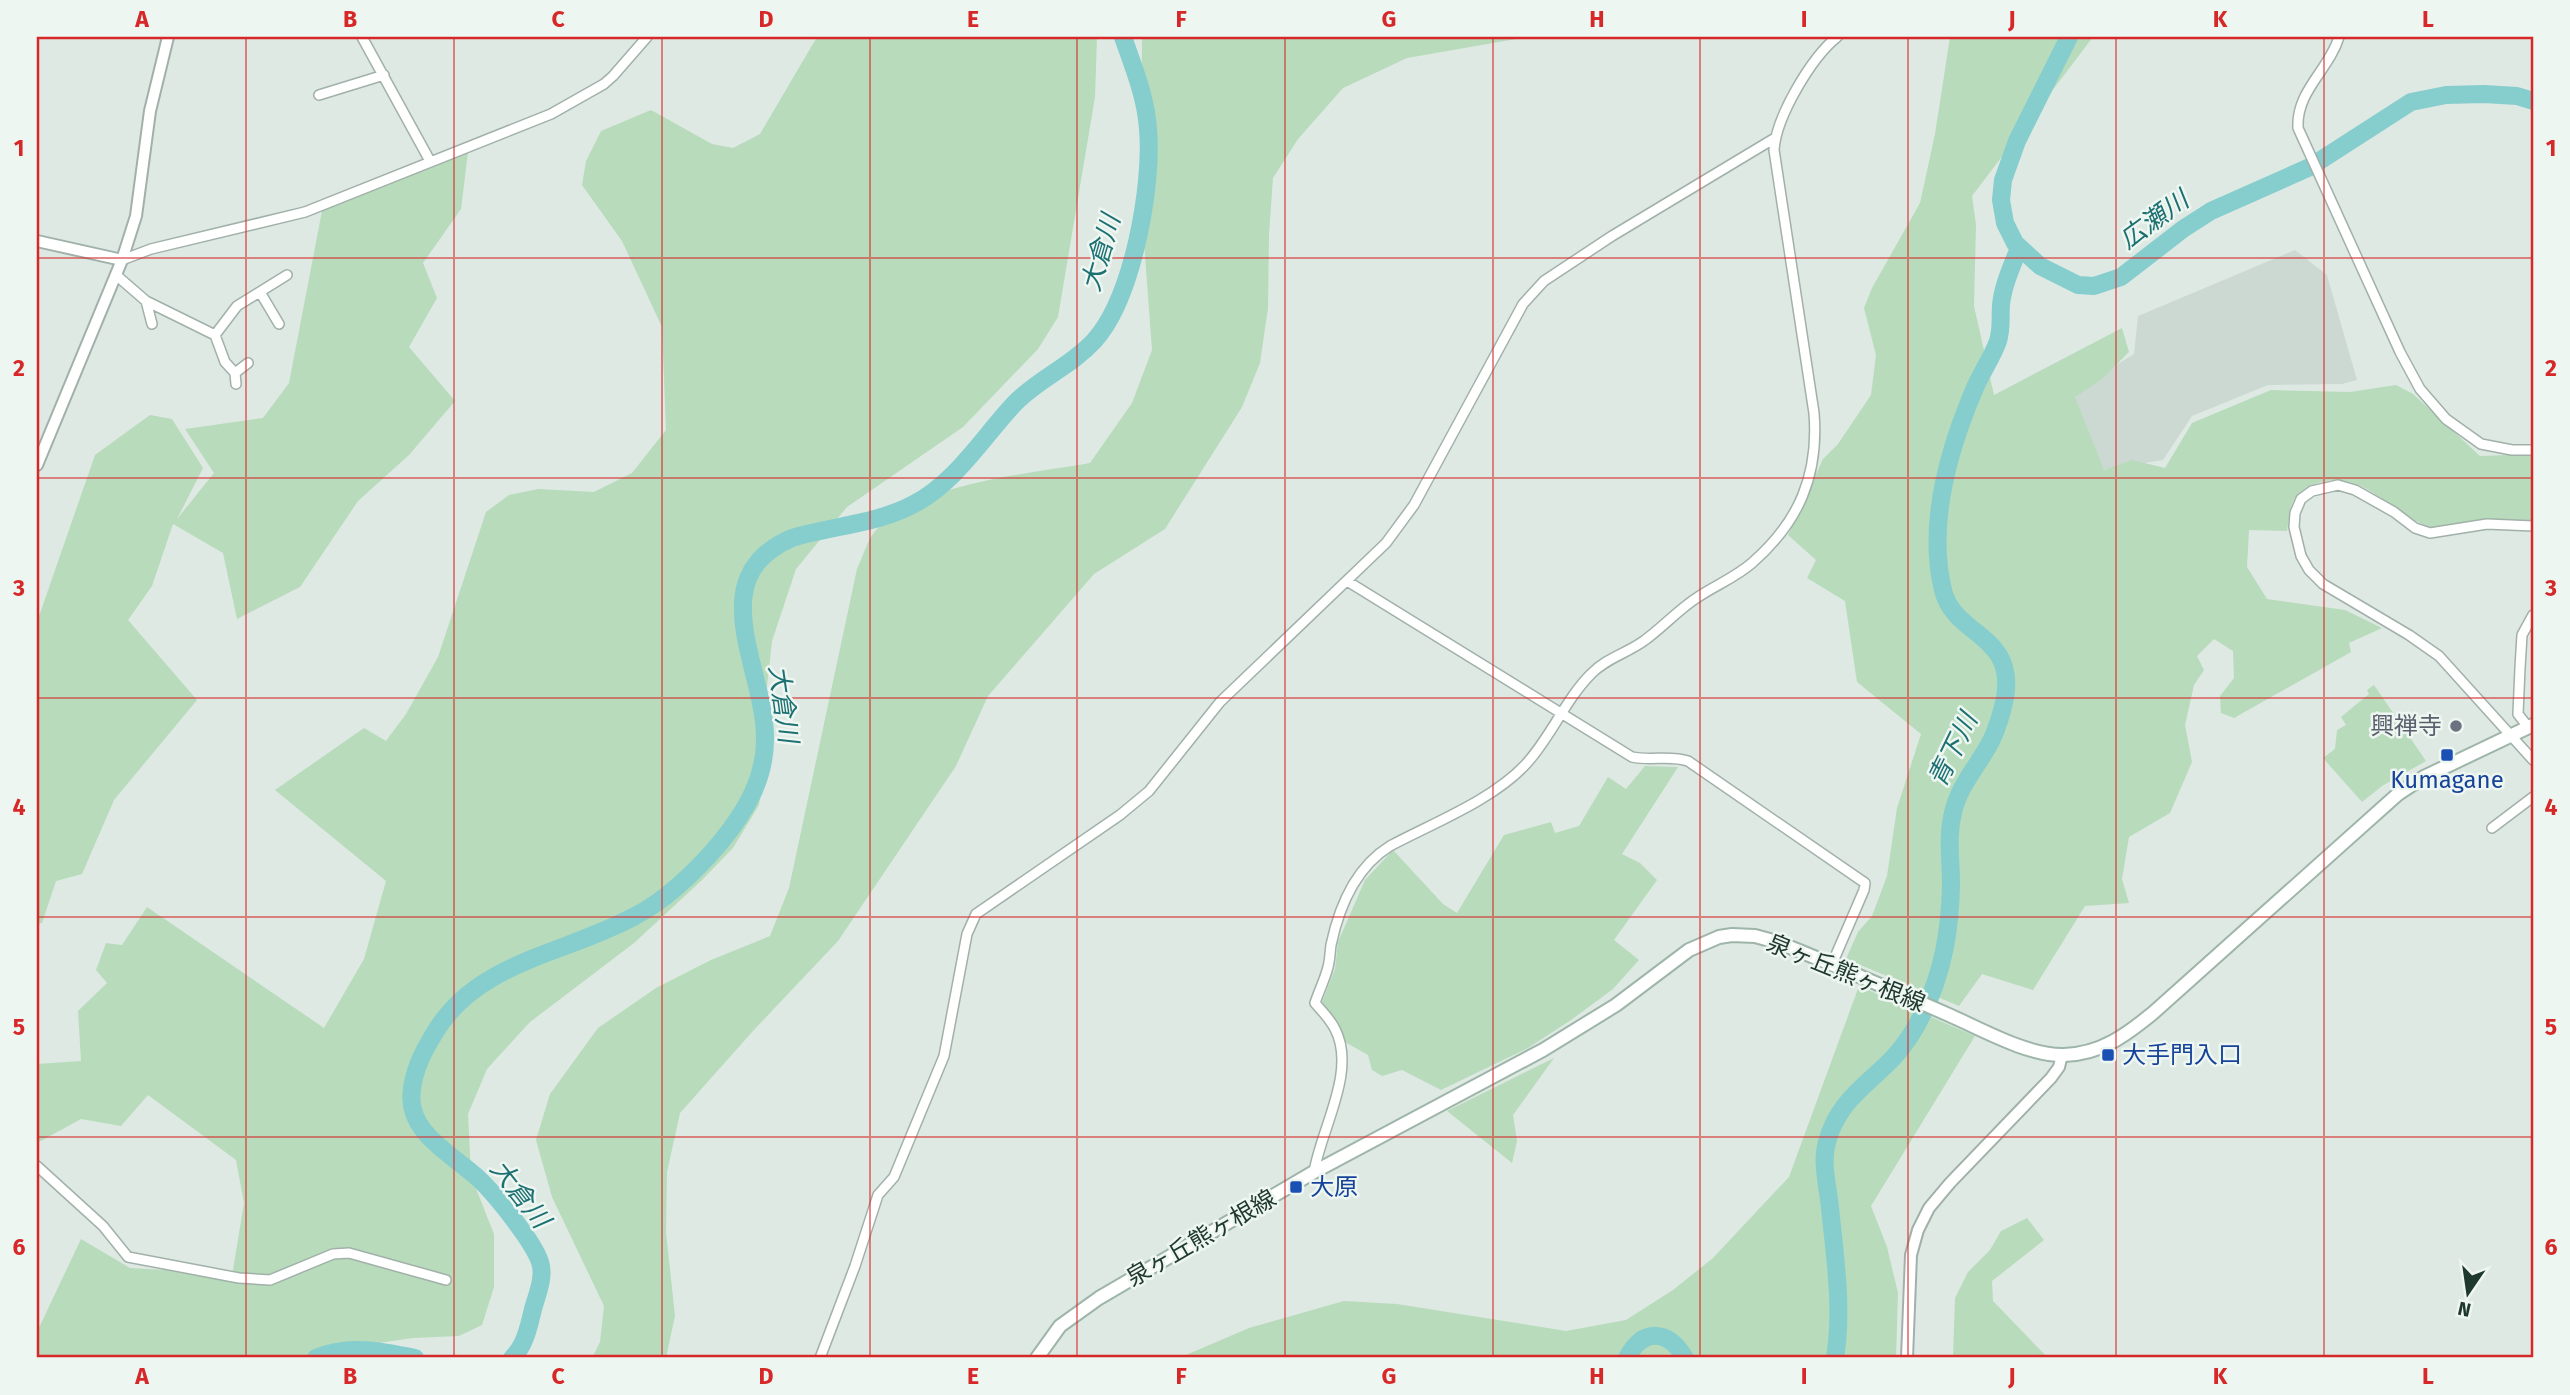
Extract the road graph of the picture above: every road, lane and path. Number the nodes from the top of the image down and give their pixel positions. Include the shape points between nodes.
1 (168, 37) edge
2 (362, 37) edge
3 (647, 37) edge
4 (1837, 37) edge
5 (2339, 37) edge
6 (384, 75) junction
7 (319, 95) dead end
8 (1775, 138) junction
9 (430, 161) junction
10 (37, 241) edge
11 (122, 260) junction
12 (116, 275) junction
13 (288, 275) dead end
14 (260, 292) junction
15 (146, 301) junction
16 (152, 324) dead end
17 (279, 324) dead end
18 (215, 335) junction
19 (248, 363) dead end
20 (235, 373) junction
21 (236, 384) dead end
22 (2533, 450) edge
23 (37, 465) edge
24 (2533, 526) edge
25 (1347, 581) junction
26 (2533, 615) edge
27 (1562, 713) junction
28 (2530, 726) edge
29 (2510, 734) junction
30 (2533, 760) edge
31 (2533, 797) edge
32 (2492, 828) dead end
33 (1832, 964) junction
34 (2062, 1055) junction
35 (37, 1166) edge
36 (1314, 1172) junction
37 (446, 1280) dead end
38 (820, 1358) edge
39 (1037, 1358) edge
40 (1907, 1358) edge

1 - 11 street via 150,111 136,216
2 - 6 street
3 - 9 street via 614,76 589,94 551,114
4 - 8 street via 1804,74
5 - 22 street via 2300,106 2298,128 2400,352 2420,390 2458,429 2481,444
6 - 7 street
6 - 9 street
8 - 25 street via 1612,236 1532,293 1413,505 1386,543
8 - 27 street via 1814,413 1814,460 1805,491 1793,516 1753,562 1698,597 1643,642 1605,662
9 - 11 street via 305,212
10 - 11 street
11 - 12 street
12 - 15 street
12 - 23 street
13 - 14 street
14 - 17 street
14 - 18 street via 237,306
15 - 16 street
15 - 18 street
18 - 20 street via 225,362
19 - 20 street
20 - 21 street
24 - 29 street via 2487,524 2430,533 2338,485 2312,491 2301,499 2295,513 2296,541 2309,570 2343,598 2439,656
25 - 27 street
25 - 38 street via 1220,702 1149,791 976,914 967,934 944,1056 894,1177 878,1195
26 - 28 street via 2522,635 2519,668 2518,714
27 - 33 street via 1632,757 1688,761 1864,883
27 - 36 street via 1526,764 1504,784 1373,856 1355,881 1342,908 1315,1003 1335,1028 1342,1049 1341,1071
28 - 29 main road, 泉ヶ丘熊ヶ根線
29 - 30 street
29 - 34 main road, 泉ヶ丘熊ヶ根線 via 2398,794 2130,1032 2110,1045
31 - 32 street
33 - 34 main road, 泉ヶ丘熊ヶ根線 via 1982,1030
33 - 36 main road, 泉ヶ丘熊ヶ根線 via 1755,936 1732,935 1706,942 1543,1050
34 - 40 street via 2051,1078 1929,1208 1911,1255
35 - 37 street via 103,1226 128,1257 270,1280 333,1254 349,1253
36 - 39 main road, 泉ヶ丘熊ヶ根線 via 1077,1312

